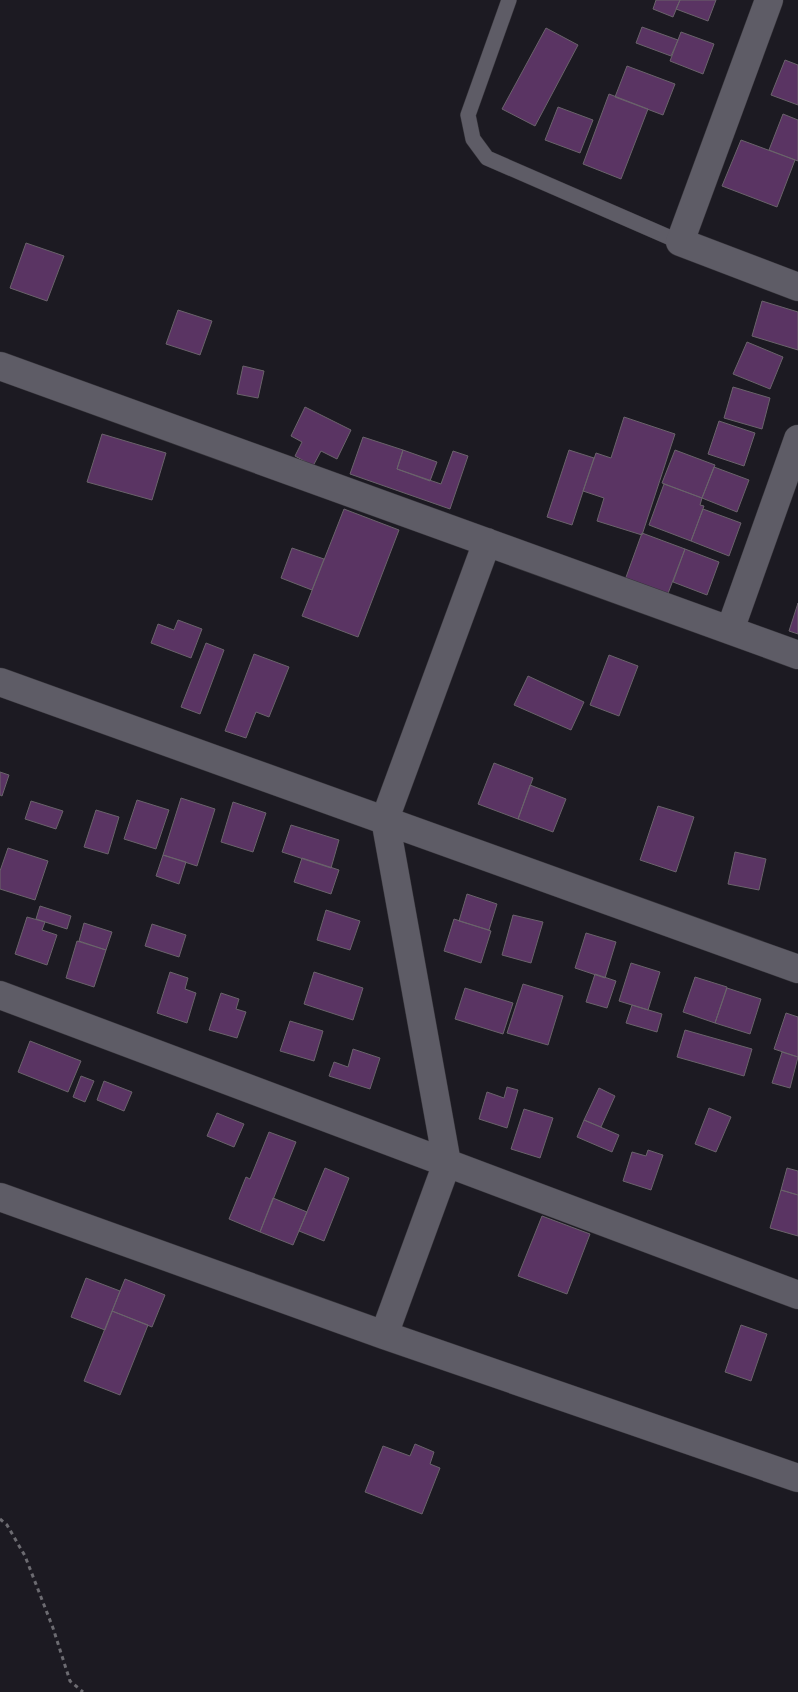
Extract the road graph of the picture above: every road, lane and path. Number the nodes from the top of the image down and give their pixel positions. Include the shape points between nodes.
1 (509, 0) edge
2 (769, 0) edge
3 (680, 242) junction
4 (798, 287) edge
5 (0, 366) edge
6 (798, 440) edge
7 (487, 542) junction
8 (730, 630) junction
9 (798, 655) edge
10 (0, 682) edge
11 (385, 819) junction
12 (798, 969) edge
13 (0, 995) edge
14 (447, 1163) junction
15 (0, 1197) edge
16 (798, 1295) edge
17 (384, 1335) junction
18 (798, 1478) edge
19 (0, 1519) edge
20 (83, 1692) edge

1 - 3 lane via 468,115 473,139 479,149 488,158
2 - 3 street
3 - 4 street
5 - 7 street
6 - 8 street
7 - 8 street
7 - 11 street
8 - 9 street
10 - 11 street
11 - 12 street
11 - 14 street
13 - 14 street
14 - 16 street
14 - 17 street
15 - 17 street
17 - 18 street
19 - 20 path via 7,1524 28,1562 70,1681

